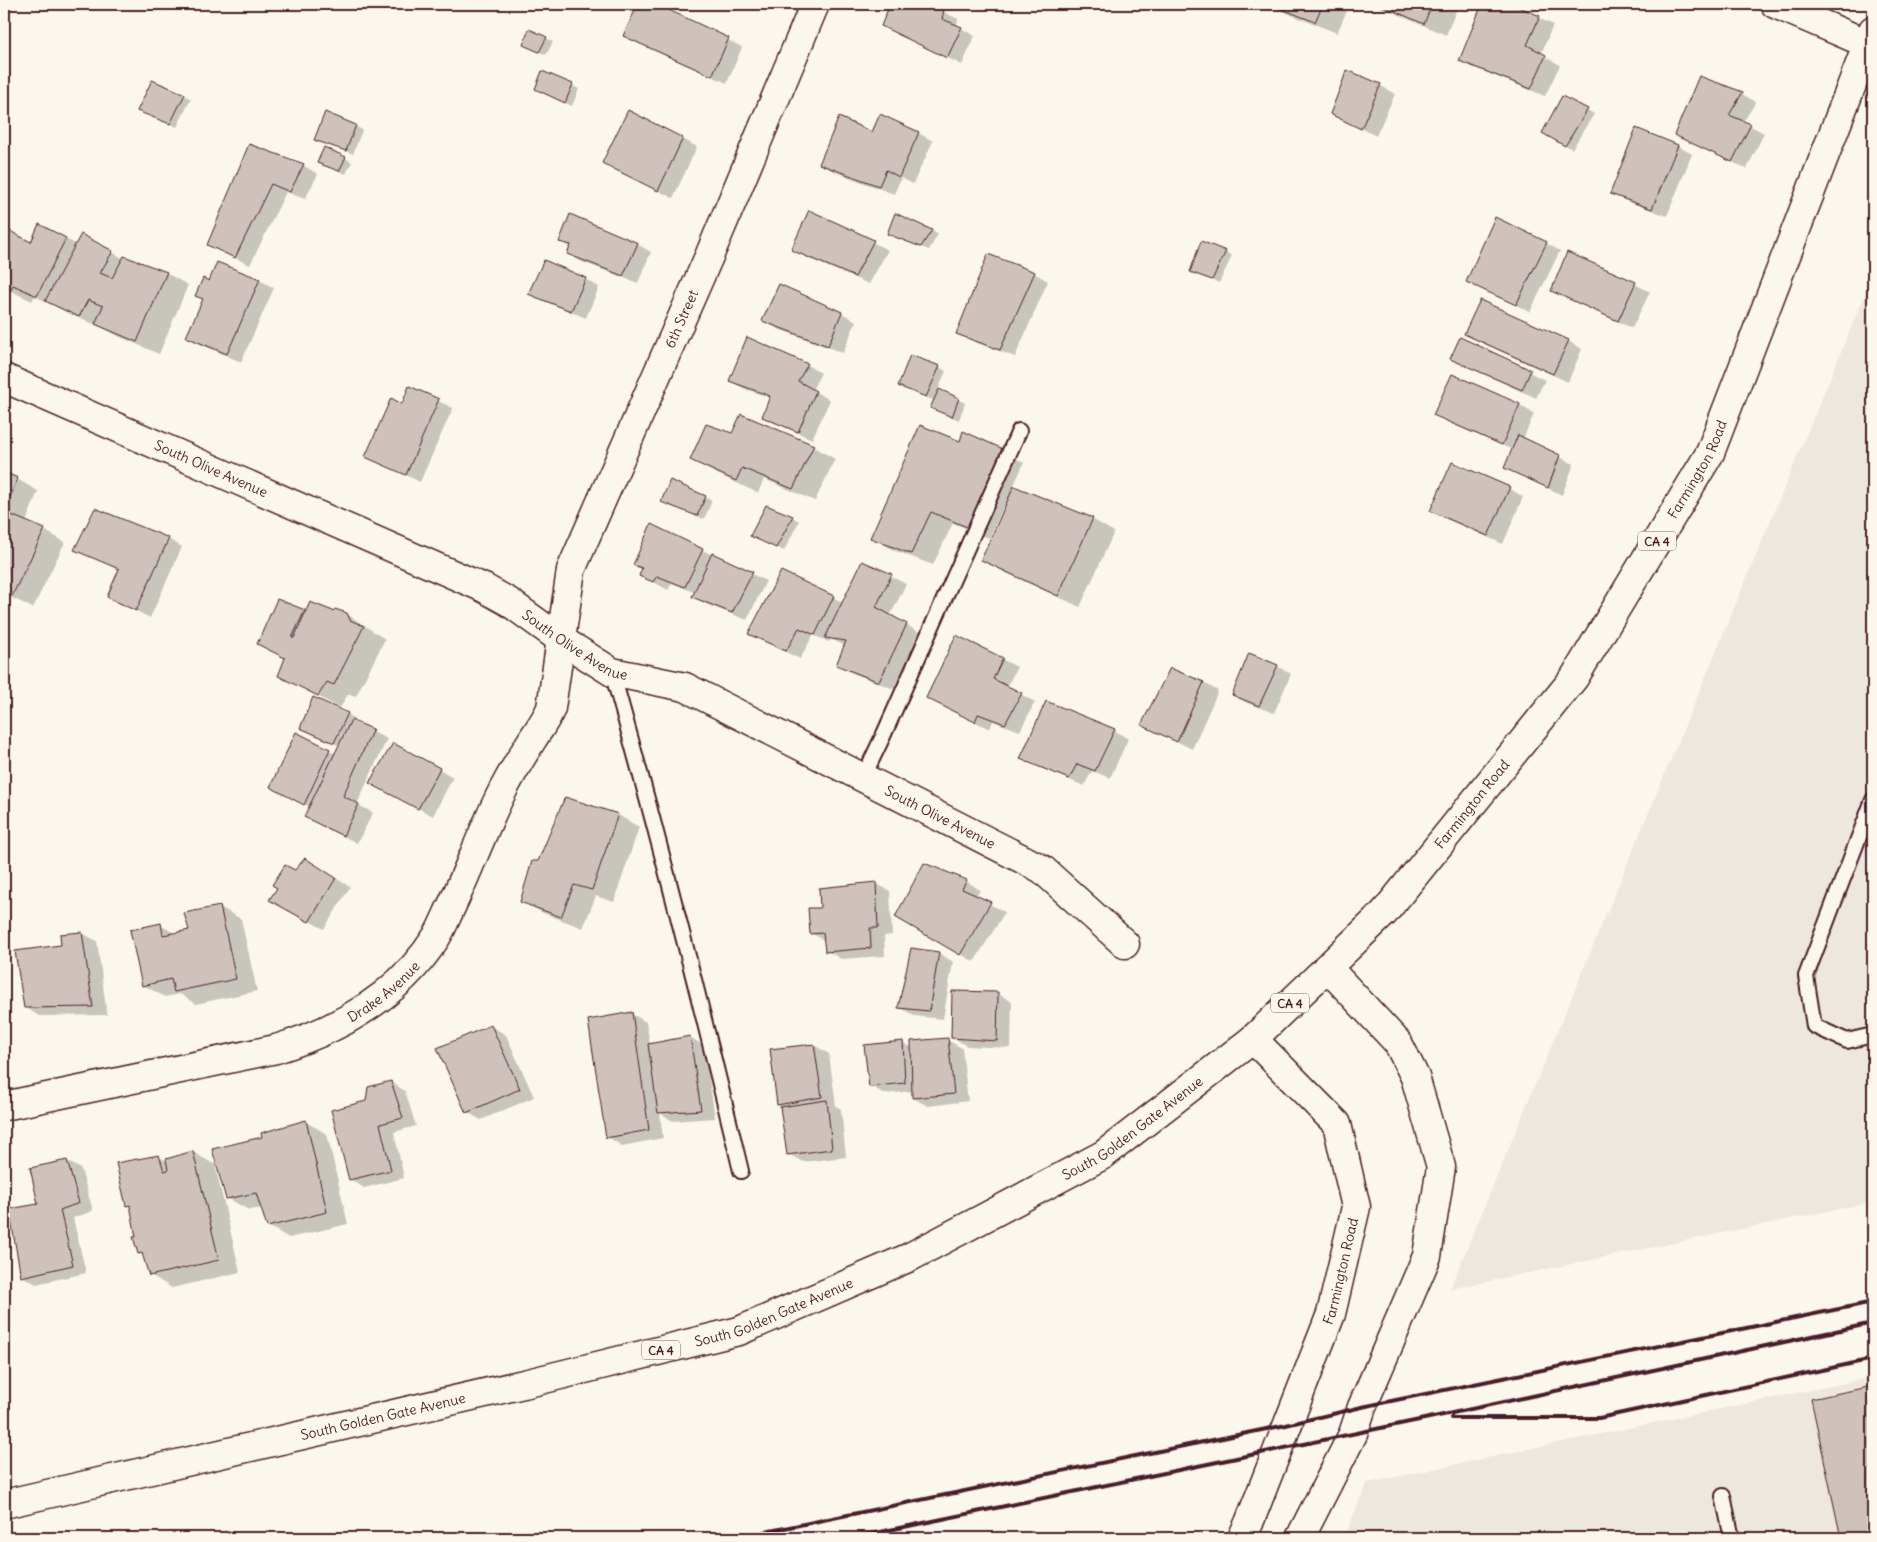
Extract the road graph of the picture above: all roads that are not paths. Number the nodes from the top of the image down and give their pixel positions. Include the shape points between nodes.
1 (815, 4) edge
2 (1775, 4) edge
3 (1870, 37) edge
4 (4, 378) edge
5 (1019, 430) dead end
6 (560, 639) junction
7 (612, 672) junction
8 (863, 778) junction
9 (1873, 800) edge
10 (1124, 944) dead end
11 (1327, 967) junction
12 (1873, 1036) edge
13 (1253, 1040) junction
14 (4, 1106) edge
15 (741, 1171) dead end
16 (1723, 1496) dead end
17 (4, 1504) edge
18 (1242, 1538) edge
19 (1300, 1538) edge
20 (1732, 1538) edge

1 - 6 main road, 6th Street via 571,570
2 - 3 main road
3 - 11 main road, Farmington Road / CA 4 via 1710,453 1574,678 1384,913
4 - 6 main road, South Olive Avenue via 484,588
5 - 8 lane
6 - 7 main road, South Olive Avenue
6 - 14 main road, Drake Avenue via 547,718 503,790 437,935 415,965 375,1003 335,1027 302,1041
7 - 8 main road, South Olive Avenue via 684,688
7 - 15 lane via 663,852
8 - 10 main road, South Olive Avenue via 1042,869
9 - 12 lane via 1806,976 1814,1026 1847,1041
11 - 13 main road, Farmington Road / CA 4
11 - 19 main road via 1398,1043 1415,1077 1442,1167 1427,1256 1353,1434
13 - 17 main road, South Golden Gate Avenue / CA 4 via 1103,1155 910,1257 739,1331
13 - 18 main road, Farmington Road via 1337,1124 1356,1207 1331,1314
16 - 20 lane

